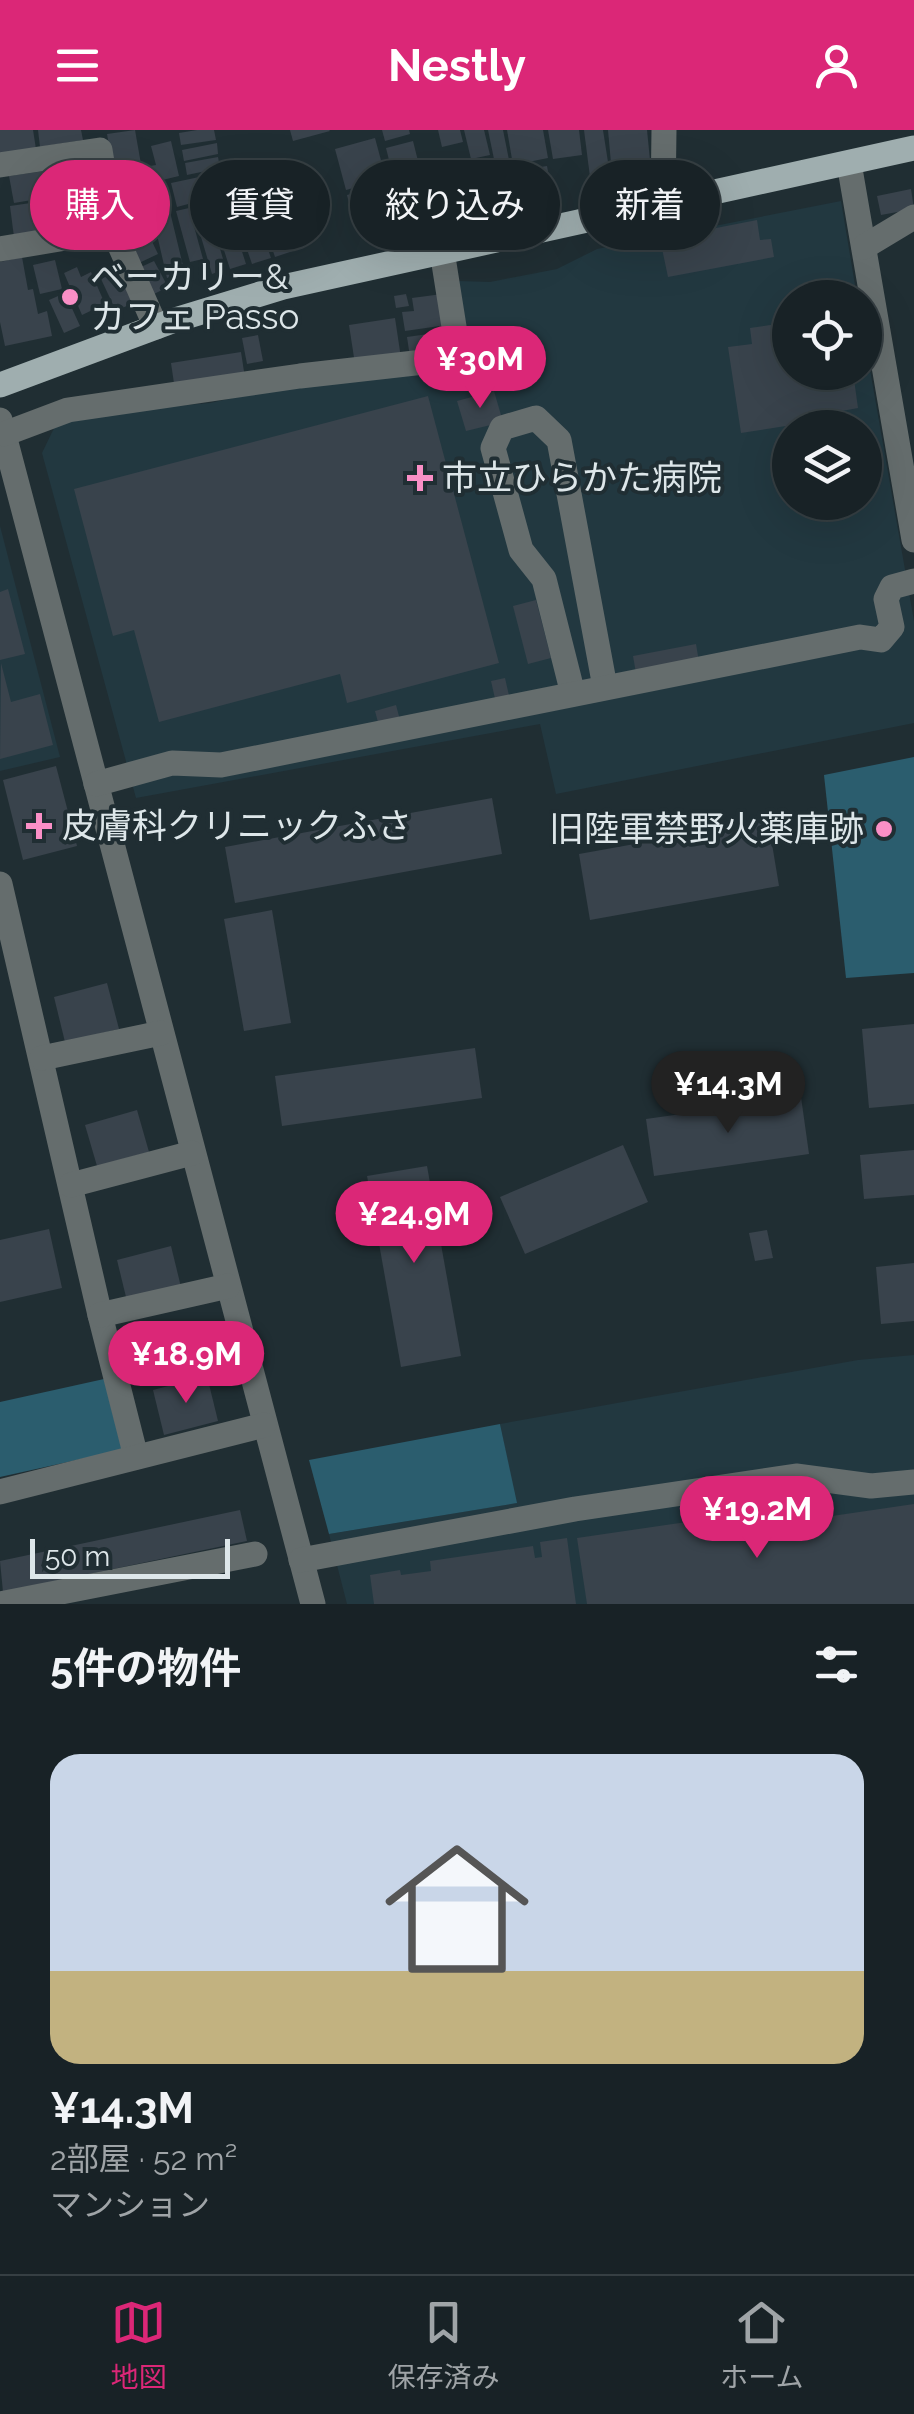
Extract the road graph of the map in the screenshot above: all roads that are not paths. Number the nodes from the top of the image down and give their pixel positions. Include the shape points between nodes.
1 (664, 130) edge
2 (914, 148) edge
3 (30, 160) edge
4 (33, 160) edge
5 (102, 160) edge
6 (664, 160) edge
7 (848, 164) junction
8 (0, 165) edge
9 (720, 190) edge
10 (914, 217) edge
11 (580, 220) edge
12 (30, 244) edge
13 (864, 248) junction
14 (0, 249) edge
15 (121, 250) edge
16 (442, 251) junction
17 (156, 327) junction
18 (0, 385) edge
19 (2, 427) edge
20 (914, 540) edge
21 (581, 558) junction
22 (536, 569) junction
23 (914, 581) edge
24 (606, 687) junction
25 (573, 694) junction
26 (96, 784) junction
27 (0, 884) edge
28 (161, 1033) junction
29 (42, 1058) junction
30 (192, 1154) junction
31 (71, 1185) junction
32 (228, 1286) junction
33 (100, 1315) junction
34 (264, 1425) junction
35 (136, 1456) junction
36 (914, 1482) edge
37 (0, 1492) edge
38 (255, 1554) dead end
39 (301, 1560) junction
40 (0, 1604) edge
41 (313, 1604) edge

1 - 6 street
2 - 7 main road
3 - 8 street
4 - 5 street via 100,150
7 - 9 main road
7 - 13 street
10 - 13 street
11 - 16 main road
12 - 14 street
13 - 20 street
15 - 17 street
16 - 17 main road via 283,287
16 - 19 street via 459,358 68,410
17 - 18 main road
19 - 26 street
21 - 22 street
21 - 22 street via 559,440 536,418 502,428 493,448 520,550
21 - 24 street
22 - 25 street
23 - 24 street via 892,587 886,599 892,627 881,640 860,638
24 - 25 street
25 - 26 street via 220,765 172,763
26 - 28 street
27 - 29 street
28 - 29 street
28 - 30 street
29 - 31 street
30 - 31 street
30 - 32 street
31 - 33 street
32 - 33 street
32 - 34 street
33 - 35 street
34 - 35 street
34 - 39 street
35 - 37 street
36 - 39 street via 871,1486 796,1476
38 - 40 street
39 - 41 street

